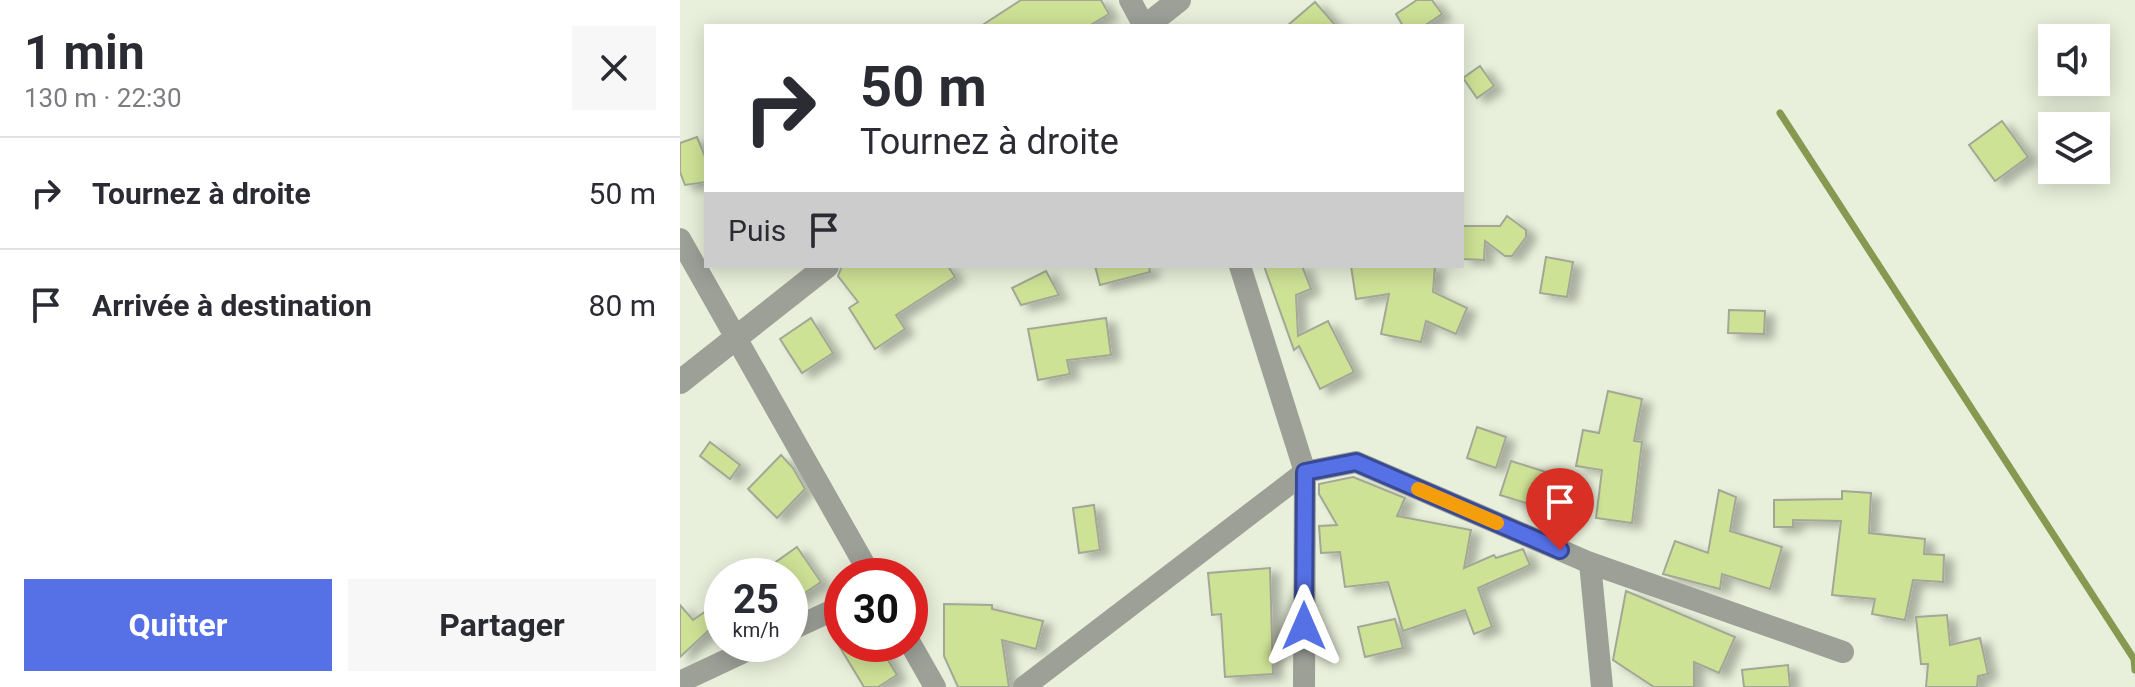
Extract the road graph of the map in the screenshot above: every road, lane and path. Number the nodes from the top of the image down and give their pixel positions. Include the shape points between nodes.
1 (1130, 0) edge
2 (1179, 0) edge
3 (1144, 24) edge
4 (1148, 24) edge
5 (680, 239) edge
6 (824, 268) edge
7 (1241, 268) edge
8 (733, 337) junction
9 (680, 382) edge
10 (1305, 472) junction
11 (861, 558) edge
12 (1590, 563) junction
13 (1843, 652) dead end
14 (723, 662) edge
15 (921, 662) edge
16 (680, 682) edge
17 (935, 687) edge
18 (1024, 687) edge
19 (1304, 687) edge
20 (1602, 687) edge

1 - 3 street
2 - 4 street
5 - 8 street
6 - 8 street
7 - 10 street
8 - 9 street
8 - 11 street
10 - 12 street via 1356,462
10 - 18 street
10 - 19 street
12 - 13 street
12 - 20 street
14 - 16 street
15 - 17 street

